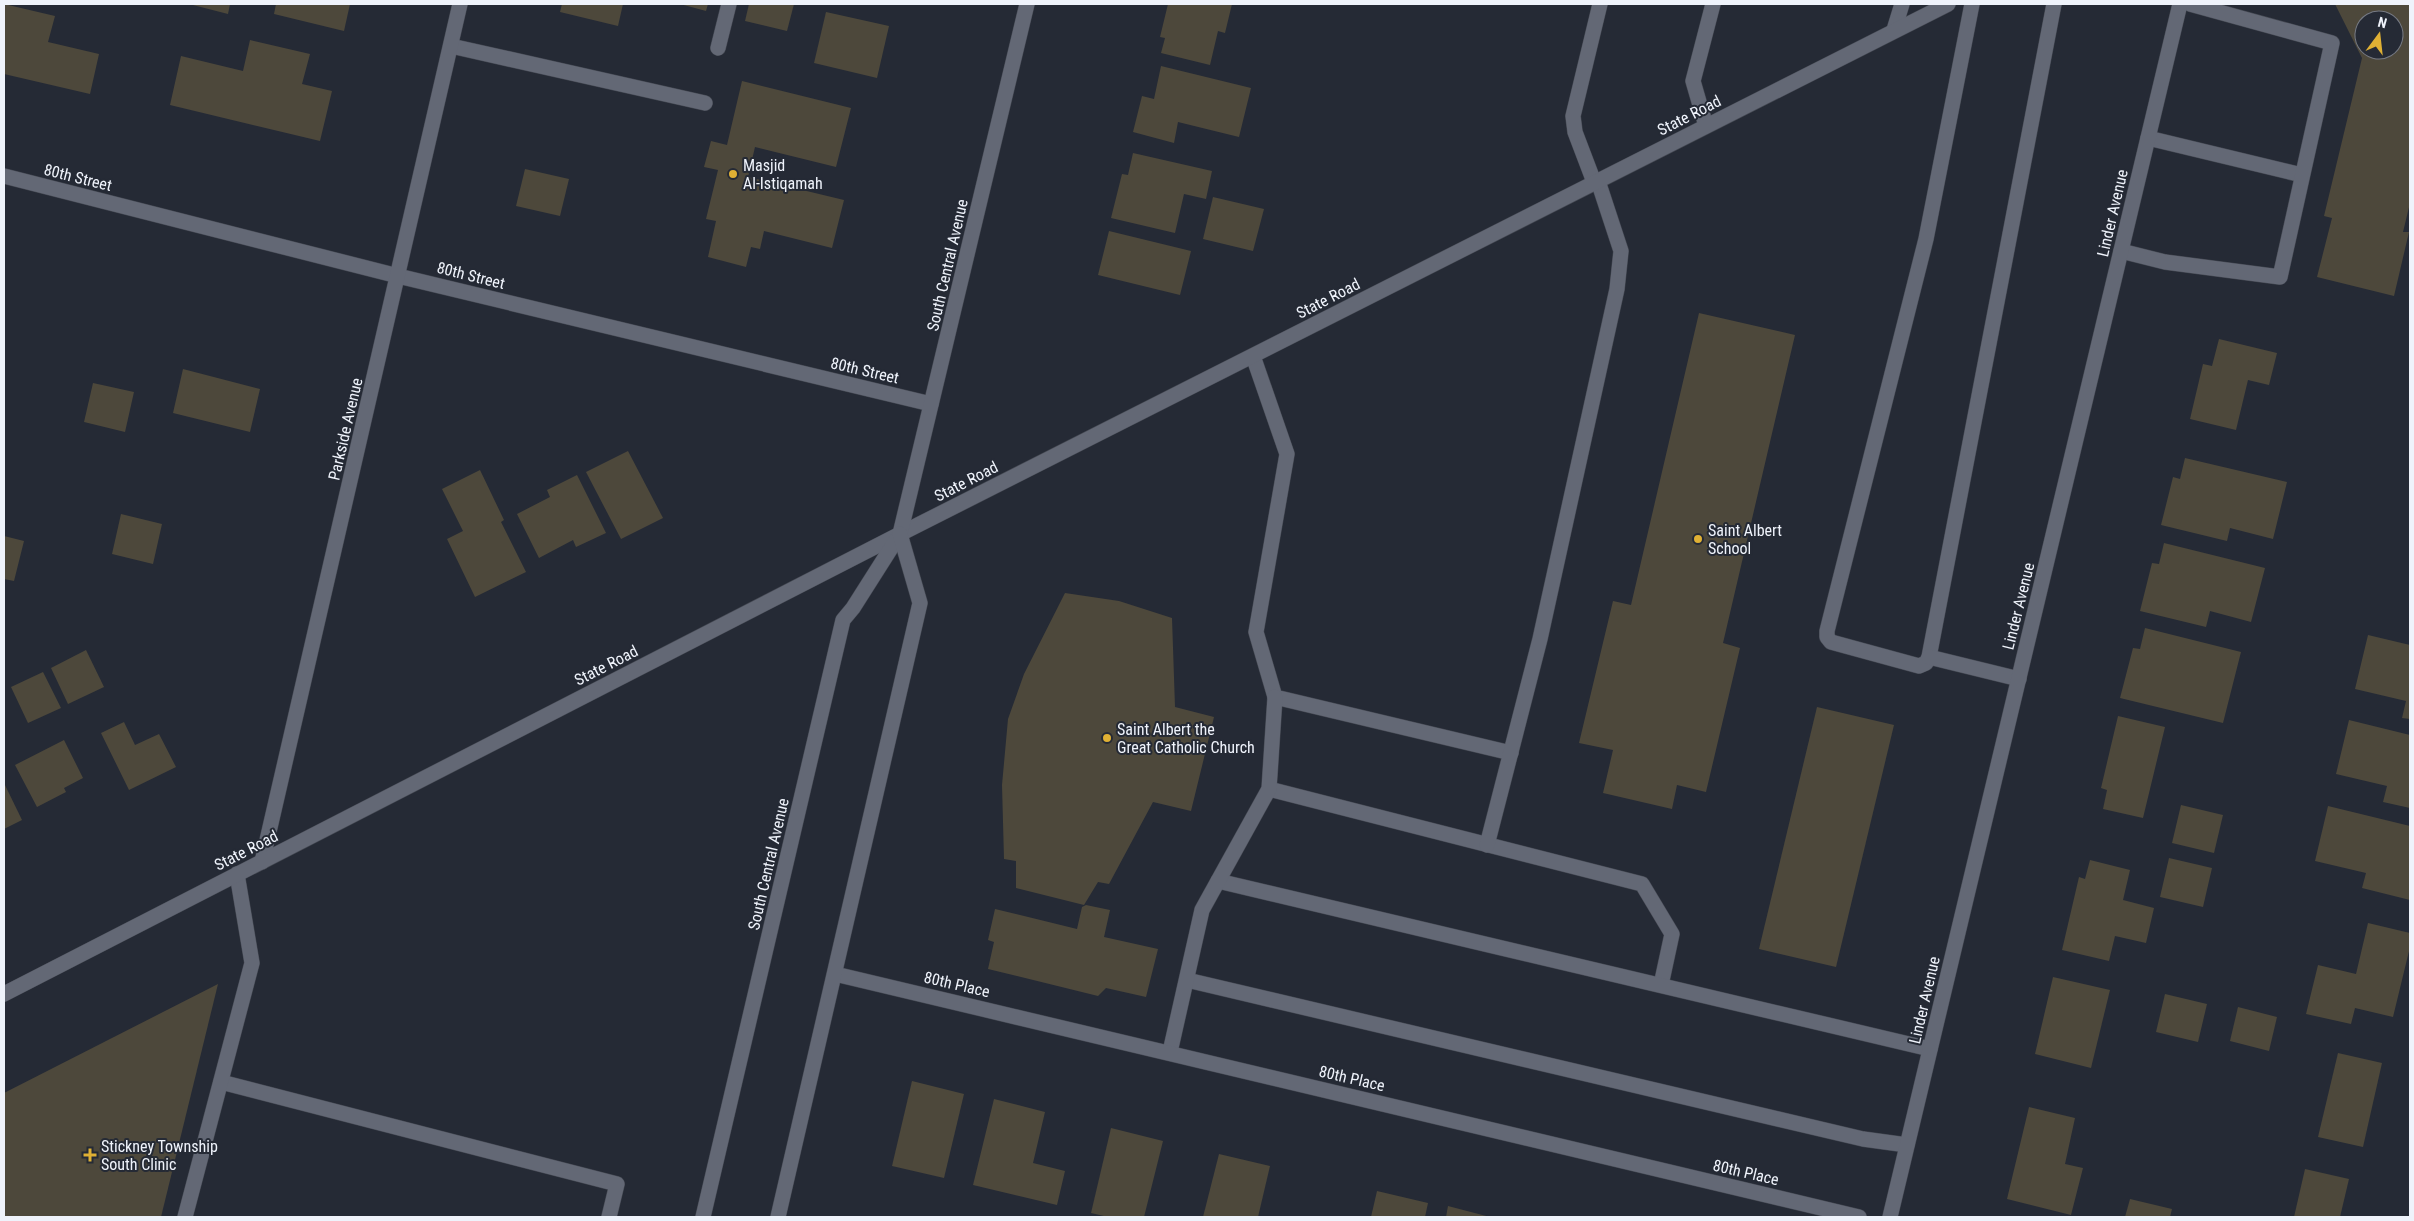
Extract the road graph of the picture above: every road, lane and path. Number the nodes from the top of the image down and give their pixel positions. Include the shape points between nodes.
1 (460, 4) edge
2 (729, 4) edge
3 (1027, 4) edge
4 (1600, 4) edge
5 (1713, 4) edge
6 (1902, 4) edge
7 (1948, 4) edge
8 (1972, 4) edge
9 (2054, 4) edge
10 (2180, 4) edge
11 (2190, 4) edge
12 (1894, 30) junction
13 (451, 46) junction
14 (718, 48) dead end
15 (706, 103) dead end
16 (1706, 126) junction
17 (2148, 138) junction
18 (2302, 175) junction
19 (4, 176) edge
20 (1596, 182) junction
21 (2121, 251) junction
22 (398, 276) junction
23 (1253, 356) junction
24 (931, 404) junction
25 (900, 534) junction
26 (1929, 657) junction
27 (2018, 680) junction
28 (1275, 697) junction
29 (1511, 753) junction
30 (1269, 789) junction
31 (1487, 845) junction
32 (262, 862) junction
33 (237, 874) junction
34 (1218, 881) junction
35 (835, 974) junction
36 (1187, 980) junction
37 (1661, 986) junction
38 (4, 994) edge
39 (1930, 1049) junction
40 (1170, 1052) junction
41 (221, 1082) junction
42 (1907, 1145) junction
43 (185, 1217) edge
44 (609, 1217) edge
45 (703, 1217) edge
46 (778, 1217) edge
47 (1860, 1217) edge
48 (1890, 1217) edge

1 - 13 street, Parkside Avenue
2 - 14 street
3 - 24 street, South Central Avenue
4 - 20 street via 1573,116 1575,132
5 - 16 street via 1693,81
6 - 12 street
7 - 12 street, State Road
8 - 26 street via 1926,239 1827,631 1831,642 1919,666
9 - 26 street
10 - 17 street, Linder Avenue
11 - 18 street via 2332,43
12 - 16 street, State Road
13 - 15 street
13 - 22 street, Parkside Avenue
16 - 20 street, State Road
17 - 18 street
17 - 21 street, Linder Avenue
18 - 21 street via 2280,277 2165,262
19 - 22 street, 80th Street
20 - 23 street, State Road
20 - 29 street via 1622,251 1617,289 1540,639
21 - 27 street, Linder Avenue
22 - 24 street, 80th Street
22 - 32 street, Parkside Avenue
23 - 25 street, State Road
23 - 28 street via 1287,454 1256,632
24 - 25 street, South Central Avenue
25 - 32 street, State Road
25 - 35 street, South Central Avenue via 920,603
25 - 45 street, South Central Avenue via 843,620
26 - 27 street
27 - 39 street, Linder Avenue
28 - 29 street
28 - 30 street
29 - 31 street
30 - 31 street
30 - 34 street
31 - 37 street via 1642,884 1672,934
32 - 33 street, State Road
33 - 38 street, State Road
33 - 41 street via 252,963
34 - 36 street via 1202,910
34 - 37 street
35 - 40 street, 80th Place
35 - 46 street, South Central Avenue
36 - 40 street
36 - 42 street via 1863,1139
37 - 39 street
39 - 42 street, Linder Avenue
40 - 47 street, 80th Place
41 - 43 street
41 - 44 street via 617,1184
42 - 48 street, Linder Avenue

